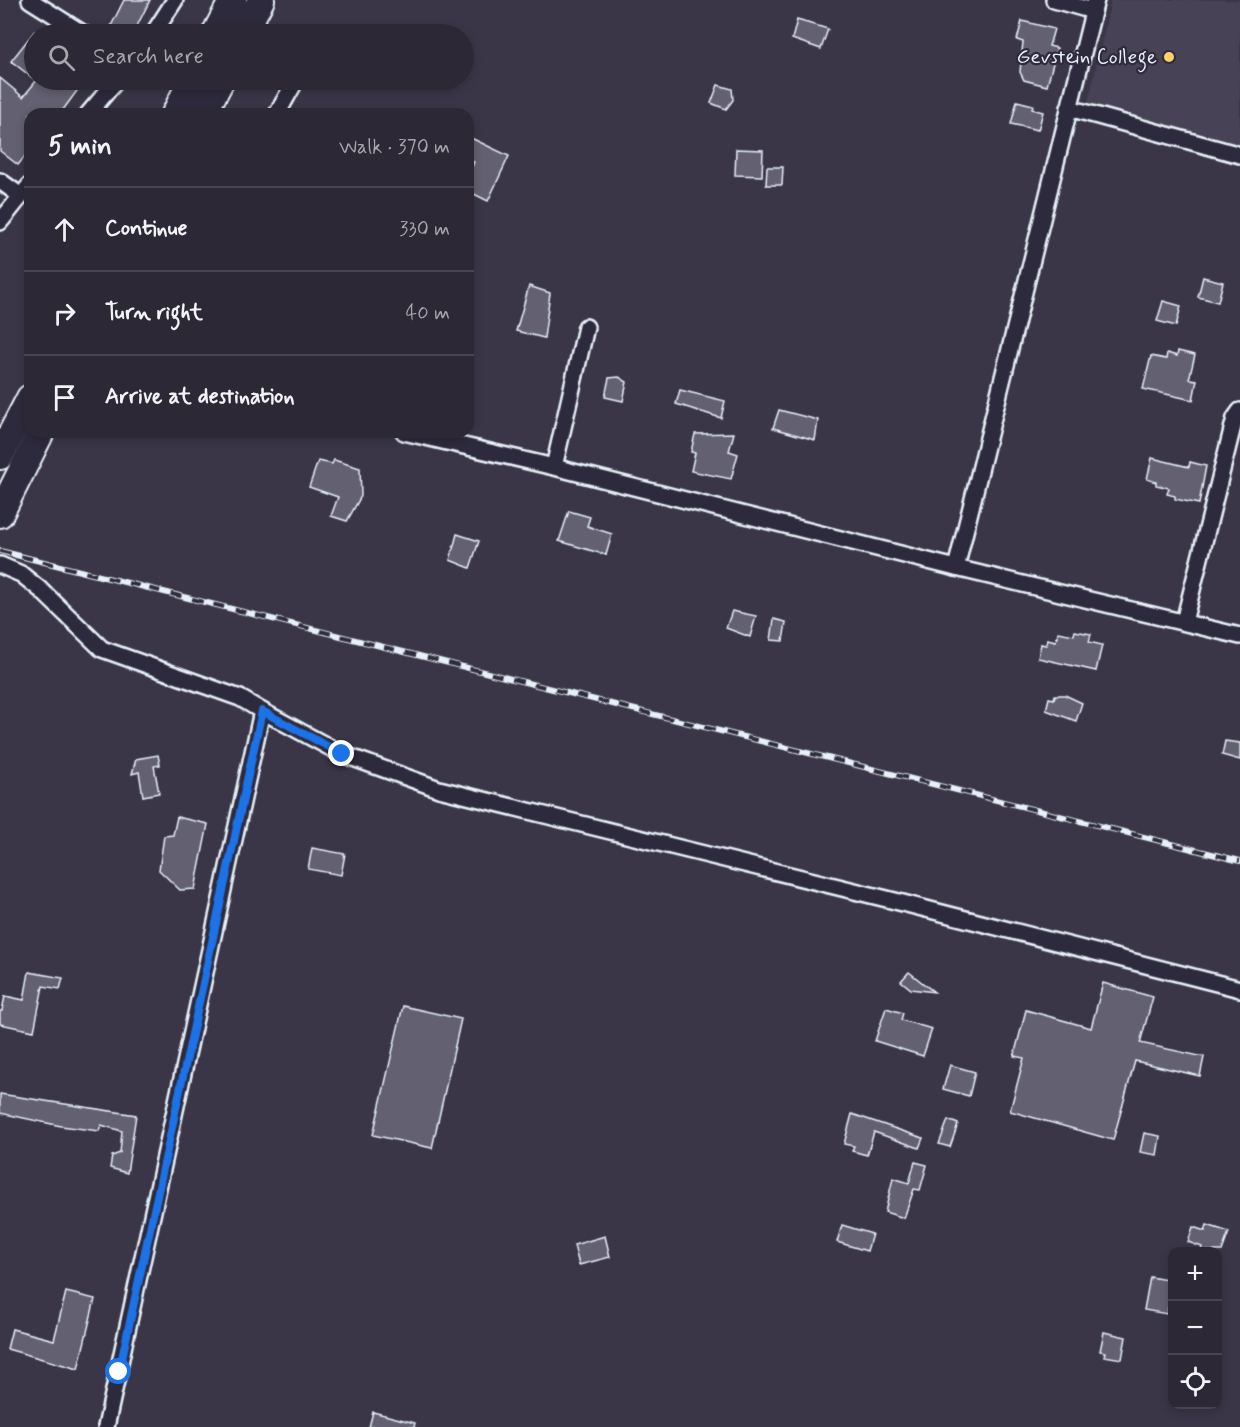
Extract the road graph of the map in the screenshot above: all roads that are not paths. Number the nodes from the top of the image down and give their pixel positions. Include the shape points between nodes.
1 (30, 0) edge
2 (175, 0) edge
3 (233, 0) edge
4 (261, 0) edge
5 (1054, 0) edge
6 (1095, 5) edge
7 (68, 24) edge
8 (159, 24) edge
9 (235, 24) edge
10 (242, 24) edge
11 (108, 90) edge
12 (187, 90) edge
13 (215, 90) edge
14 (290, 90) edge
15 (93, 108) edge
16 (178, 108) edge
17 (206, 108) edge
18 (280, 108) edge
19 (1069, 108) junction
20 (1240, 155) edge
21 (0, 180) edge
22 (24, 190) edge
23 (24, 191) edge
24 (0, 222) edge
25 (586, 327) dead end
26 (24, 410) edge
27 (1240, 411) edge
28 (38, 438) edge
29 (430, 438) edge
30 (0, 456) edge
31 (554, 466) junction
32 (0, 514) edge
33 (0, 565) edge
34 (956, 568) junction
35 (1184, 622) junction
36 (1240, 636) edge
37 (262, 711) junction
38 (1240, 989) edge
39 (106, 1427) edge

1 - 7 street
2 - 8 street
3 - 9 highway
4 - 10 highway
5 - 6 street
6 - 19 street
11 - 15 street
12 - 16 highway
13 - 17 highway
14 - 18 street
19 - 20 street
19 - 34 street
21 - 22 street
23 - 24 street
25 - 31 street
26 - 30 highway
27 - 35 street via 1235,418
28 - 32 highway
29 - 31 street
31 - 34 street
33 - 37 street via 21,574 42,591 102,649 240,698
34 - 35 street
35 - 36 street
37 - 38 street via 342,754 439,789
37 - 39 street

